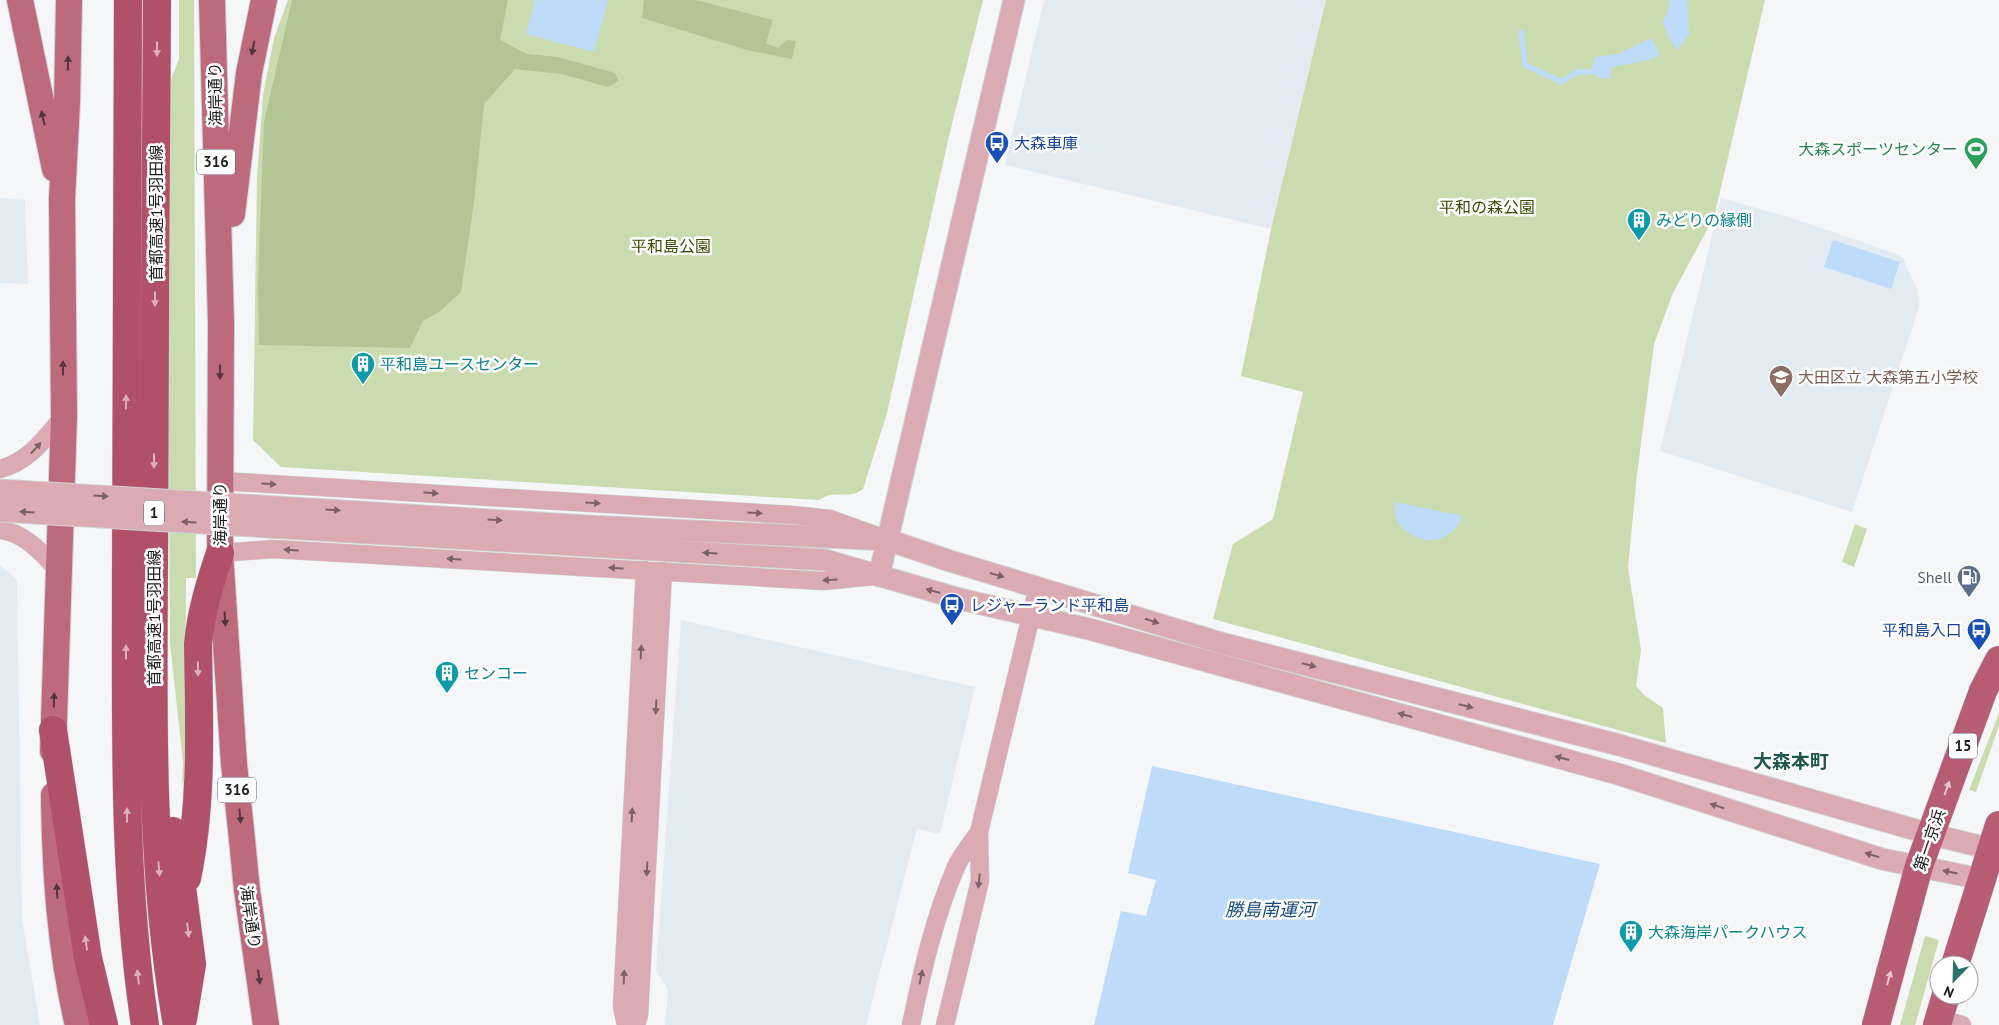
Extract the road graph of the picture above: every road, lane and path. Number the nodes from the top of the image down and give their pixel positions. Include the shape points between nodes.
1 (20, 0) edge
2 (69, 0) edge
3 (117, 0) edge
4 (128, 0) edge
5 (157, 0) edge
6 (212, 0) edge
7 (264, 0) edge
8 (1014, 0) edge
9 (108, 80) dead end
10 (62, 199) junction
11 (220, 323) junction
12 (64, 416) junction
13 (0, 469) edge
14 (220, 481) junction
15 (0, 490) edge
16 (0, 511) edge
17 (0, 530) edge
18 (588, 536) junction
19 (888, 540) junction
20 (220, 553) junction
21 (58, 570) junction
22 (645, 570) junction
23 (663, 571) junction
24 (879, 576) junction
25 (1038, 587) junction
26 (1031, 616) junction
27 (1999, 660) edge
28 (153, 674) junction
29 (53, 730) junction
30 (979, 832) junction
31 (1930, 834) junction
32 (1992, 853) edge
33 (1919, 866) junction
34 (184, 896) junction
35 (1958, 955) edge
36 (78, 1025) edge
37 (104, 1025) edge
38 (144, 1025) edge
39 (178, 1025) edge
40 (182, 1025) edge
41 (266, 1025) edge
42 (626, 1025) edge
43 (636, 1025) edge
44 (911, 1025) edge
45 (945, 1025) edge
46 (1876, 1025) edge

10 -> 1 main road
10 -> 2 main road via 68,103
3 - 9 highway
38 -> 4 highway, 首都高速1号羽田線 / 1 via 127,835
5 -> 28 highway, 首都高速1号羽田線 / 1
6 - 11 main road, 海岸通り / 316
7 -> 11 main road via 240,135
8 - 19 street
12 -> 10 main road
11 -> 14 main road, 海岸通り / 316
13 -> 12 street via 32,453
12 - 21 main road
14 -> 19 street via 793,515 830,519
14 - 20 main road, 海岸通り / 316
15 -> 18 street, bridge
18 -> 16 street, bridge
17 - 21 street via 9,531 36,546
18 - 19 street
24 -> 18 street via 825,560
19 - 24 street
19 -> 25 street
22 -> 20 street via 273,548
20 -> 34 highway via 200,622 198,796
20 -> 41 main road, 海岸通り / 316 via 234,764
29 -> 21 main road
22 - 23 street
42 -> 22 street via 622,1006
24 -> 23 street via 824,581
23 -> 43 street
26 -> 24 street
25 - 26 street
25 -> 31 street via 1221,643 1619,745
26 - 30 street
33 -> 26 street via 1882,859 1812,838 1618,774 1089,629
31 -> 27 highway, 第一京浜 / 15 via 1983,691
28 - 34 highway
28 -> 39 highway, 首都高速1号羽田線 / 1 via 156,833 167,969
36 -> 29 main road via 58,905
37 -> 29 highway via 88,958
44 -> 30 street via 926,955 938,918 957,866
30 -> 45 street via 980,881
31 - 32 street
31 - 33 highway, 第一京浜 / 15
32 -> 33 street
32 - 35 highway
46 -> 33 highway, 第一京浜 / 15
34 -> 40 highway via 192,964

